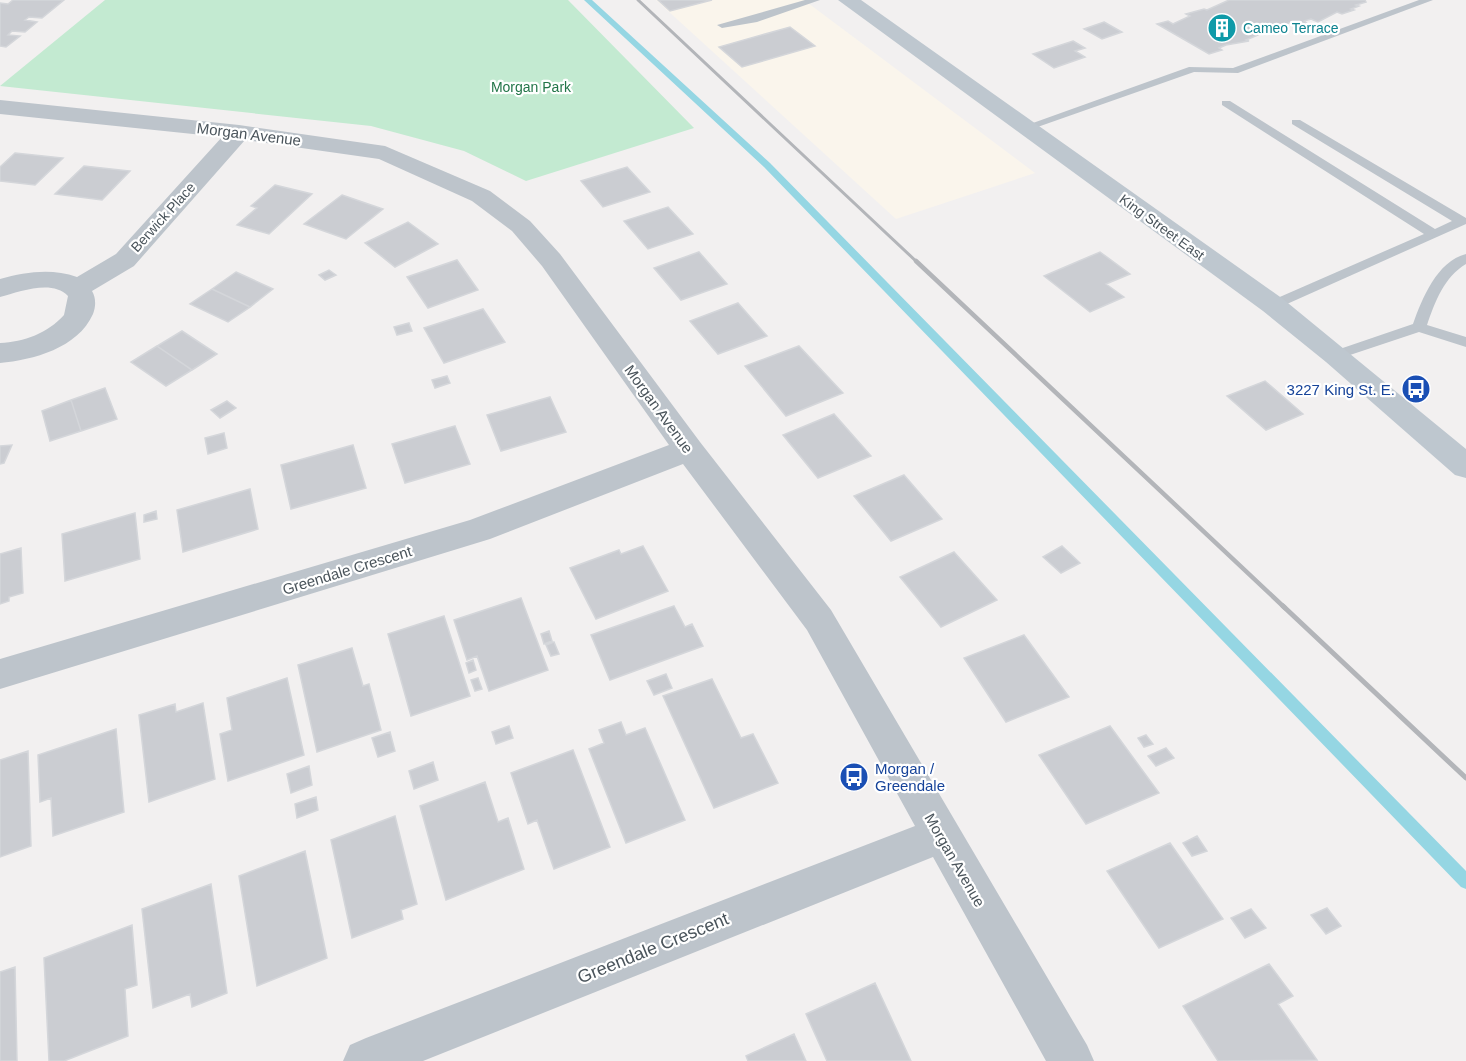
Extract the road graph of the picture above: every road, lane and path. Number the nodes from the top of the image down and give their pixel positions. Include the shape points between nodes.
1 (783, 0) edge
2 (814, 0) edge
3 (848, 0) edge
4 (1428, 0) edge
5 (792, 8) junction
6 (722, 25) dead end
7 (1226, 103) dead end
8 (0, 107) edge
9 (1296, 122) dead end
10 (1025, 128) junction
11 (239, 132) junction
12 (1434, 234) junction
13 (1466, 258) edge
14 (0, 288) edge
15 (76, 289) junction
16 (1273, 305) junction
17 (1419, 327) junction
18 (1466, 342) edge
19 (0, 353) edge
20 (1336, 355) junction
21 (689, 450) junction
22 (1466, 467) edge
23 (0, 674) edge
24 (940, 835) junction
25 (366, 1061) edge
26 (1071, 1061) edge

1 - 5 lane
2 - 5 lane
3 - 10 main road, King Street East
4 - 10 lane via 1234,71 1192,69
5 - 6 lane
7 - 12 lane
8 - 11 street, Morgan Avenue
9 - 12 lane via 1462,220
10 - 16 main road, King Street East
11 - 15 street, Berwick Place via 126,260
11 - 21 street, Morgan Avenue via 385,153 481,196 521,226 551,260
12 - 16 lane
13 - 17 lane via 1438,283
14 - 15 street via 36,279 55,279
15 - 19 street via 81,309 73,322 52,339 32,348
16 - 20 main road, King Street East
17 - 18 lane
17 - 20 lane
20 - 22 main road, King Street East
21 - 23 street, Greendale Crescent via 478,530
21 - 24 street, Morgan Avenue via 819,620
24 - 25 street, Greendale Crescent
24 - 26 street, Morgan Avenue

